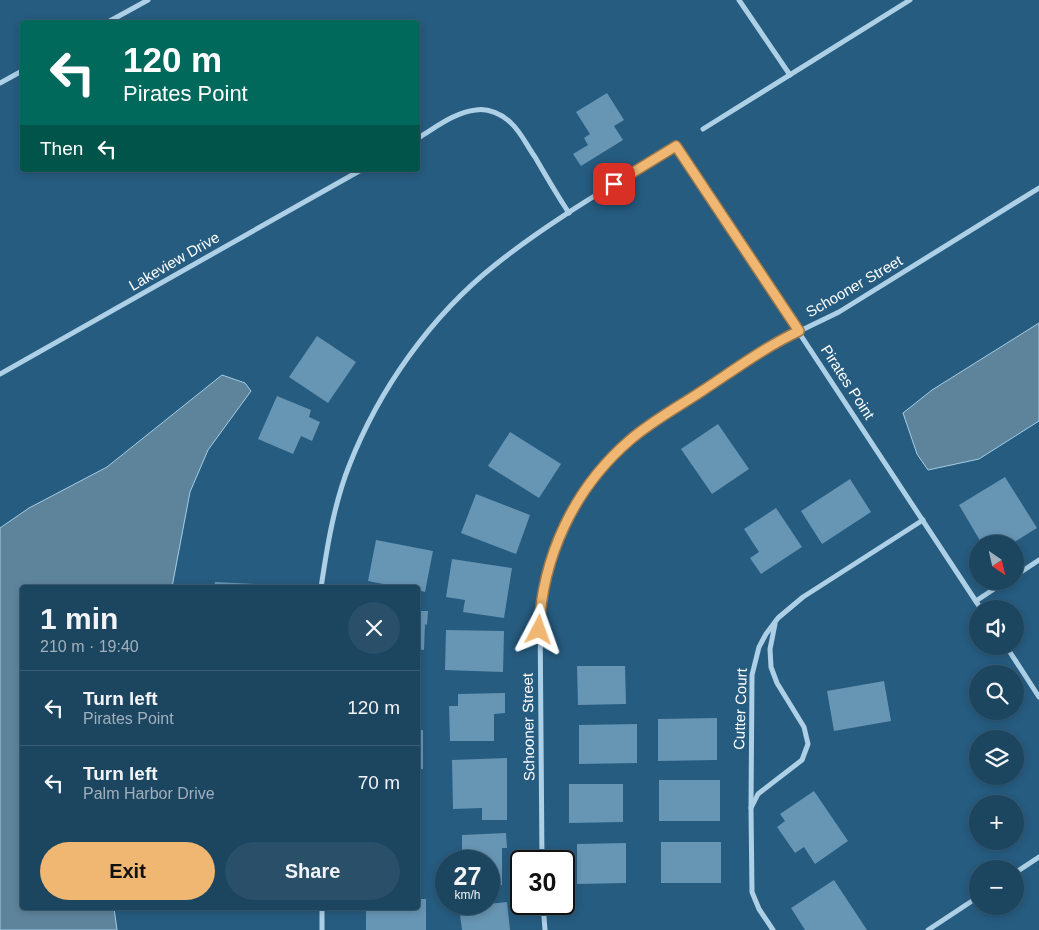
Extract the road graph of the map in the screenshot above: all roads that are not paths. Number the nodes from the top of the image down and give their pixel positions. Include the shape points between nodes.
1 (148, 0) edge
2 (739, 0) edge
3 (910, 0) edge
4 (112, 20) edge
5 (20, 72) edge
6 (790, 76) junction
7 (0, 83) edge
8 (704, 129) dead end
9 (420, 137) edge
10 (357, 172) edge
11 (1039, 188) edge
12 (569, 213) junction
13 (799, 331) junction
14 (0, 374) edge
15 (923, 520) junction
16 (1039, 560) edge
17 (1024, 570) edge
18 (322, 585) edge
19 (992, 590) edge
20 (975, 600) edge
21 (978, 600) edge
22 (778, 618) junction
23 (1012, 655) edge
24 (1039, 697) edge
25 (751, 808) junction
26 (542, 850) edge
27 (1039, 857) edge
28 (1024, 867) edge
29 (969, 903) edge
30 (322, 910) edge
31 (544, 915) edge
32 (322, 930) edge
33 (545, 930) edge
34 (772, 930) edge
35 (928, 930) edge

1 - 4 street
2 - 6 street
3 - 6 street
5 - 7 street
6 - 8 street
9 - 12 street via 470,111 499,114 521,135
10 - 14 street, Lakeview Drive
11 - 13 street, Schooner Street via 839,312
12 - 13 street, Pirates Point via 676,146
12 - 18 street via 527,240 470,287 421,340 396,376 349,466 335,510
13 - 15 street, Pirates Point
13 - 26 street, Schooner Street via 775,342 630,440 597,474 562,529 543,589 540,610
15 - 20 street, Pirates Point
15 - 22 street, Cutter Court via 803,597
16 - 17 street
19 - 21 street
22 - 25 street, Cutter Court via 759,647 752,675
22 - 25 street, Cutter Court via 770,644 771,667 776,682 804,727 808,744 802,760 758,794
23 - 24 street
25 - 34 street, Cutter Court via 752,892
27 - 28 street
29 - 35 street
30 - 32 street
31 - 33 street

